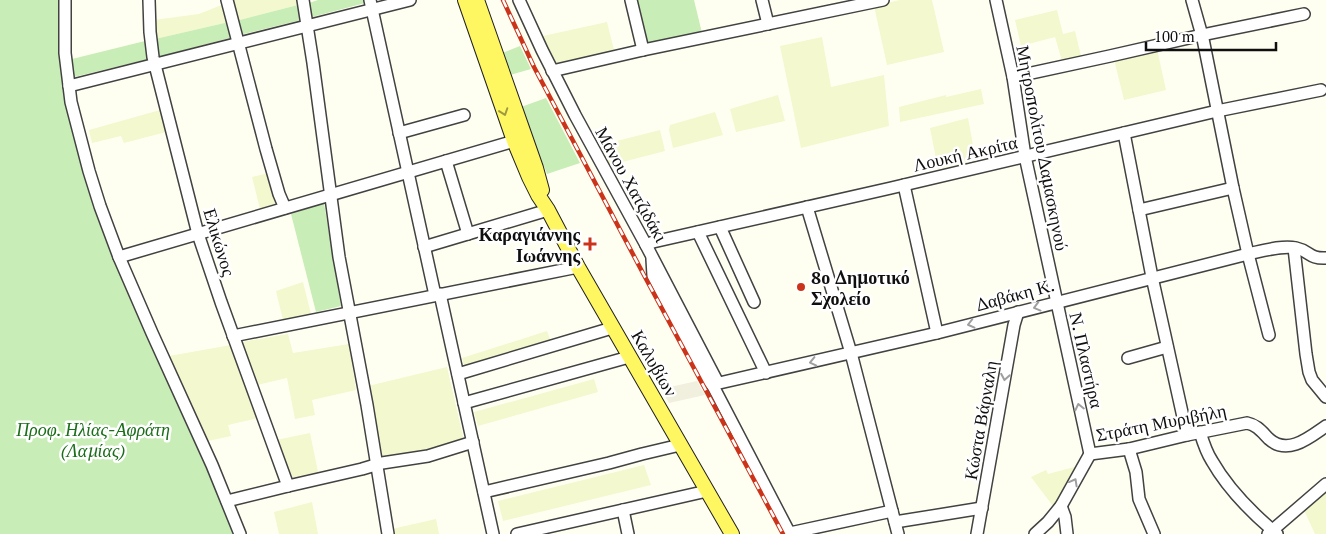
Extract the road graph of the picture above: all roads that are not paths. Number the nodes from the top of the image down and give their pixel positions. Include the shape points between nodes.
1 (65, 0) edge
2 (149, 0) edge
3 (227, 0) edge
4 (302, 0) edge
5 (410, 0) edge
6 (466, 0) edge
7 (476, 0) edge
8 (519, 0) edge
9 (631, 0) edge
10 (762, 0) edge
11 (882, 0) edge
12 (996, 0) edge
13 (1192, 0) edge
14 (866, 2) edge
15 (371, 5) edge
16 (1304, 14) dead end
17 (768, 24) junction
18 (308, 26) junction
19 (1202, 34) junction
20 (238, 42) junction
21 (643, 50) junction
22 (155, 64) junction
23 (552, 71) junction
24 (1013, 77) junction
25 (69, 86) junction
26 (1321, 90) dead end
27 (1217, 111) junction
28 (464, 115) dead end
29 (399, 133) junction
30 (1124, 133) junction
31 (514, 141) junction
32 (1025, 156) junction
33 (446, 161) junction
34 (407, 172) junction
35 (904, 185) junction
36 (1233, 188) junction
37 (331, 194) junction
38 (807, 207) junction
39 (285, 208) junction
40 (548, 210) junction
41 (1139, 210) junction
42 (720, 227) junction
43 (698, 232) junction
44 (198, 234) junction
45 (468, 234) junction
46 (424, 247) junction
47 (1294, 248) junction
48 (649, 250) junction
49 (1248, 254) junction
50 (120, 257) junction
51 (1326, 258) edge
52 (578, 267) junction
53 (1152, 277) junction
54 (438, 294) junction
55 (754, 302) dead end
56 (1056, 302) junction
57 (349, 312) junction
58 (1018, 312) junction
59 (612, 328) junction
60 (937, 333) junction
61 (1269, 335) dead end
62 (233, 336) junction
63 (1167, 347) junction
64 (850, 353) junction
65 (629, 357) junction
66 (1128, 358) dead end
67 (766, 373) junction
68 (458, 374) junction
69 (716, 385) junction
70 (1326, 397) edge
71 (464, 403) junction
72 (1326, 426) edge
73 (1200, 432) junction
74 (1187, 435) junction
75 (473, 442) junction
76 (680, 445) junction
77 (1129, 449) junction
78 (1090, 454) junction
79 (377, 464) junction
80 (1326, 484) edge
81 (288, 486) junction
82 (707, 491) junction
83 (484, 492) junction
84 (227, 501) junction
85 (1061, 506) junction
86 (982, 508) junction
87 (623, 510) junction
88 (894, 517) junction
89 (1272, 533) edge
90 (240, 534) edge
91 (388, 534) edge
92 (493, 534) edge
93 (517, 534) edge
94 (628, 534) edge
95 (732, 534) edge
96 (790, 534) edge
97 (898, 534) edge
98 (977, 534) edge
99 (1034, 534) edge
100 (1067, 534) edge
101 (1154, 534) edge

1 - 25 street
2 - 22 street, Ελικώνος
3 - 20 street
4 - 18 street
5 - 15 street
6 -> 31 main road, Καλυβίων
7 - 40 main road, Καλυβίων
8 - 23 street, Μάνου Χατζιδάκι
9 - 21 street
10 - 17 street
11 - 14 street
12 - 24 street, Μητροπολίτου Δαμασκηνού
13 - 19 street
14 - 17 street
15 - 18 street
15 - 29 street
16 - 19 street
17 - 21 street
18 - 20 street
18 - 37 street
19 - 24 street
19 - 27 street
20 - 22 street
20 - 39 street
21 - 23 street
22 - 25 street
22 - 44 street, Ελικώνος
23 - 48 street, Μάνου Χατζιδάκι
24 - 32 street, Μητροπολίτου Δαμασκηνού
25 - 50 street via 89,171
26 - 27 street, Λουκή Ακρίτα
27 - 30 street, Λουκή Ακρίτα
27 - 36 street
28 - 29 street
29 - 34 street
30 - 32 street, Λουκή Ακρίτα
30 - 41 street
31 - 33 street
31 - 40 main road, Καλυβίων
32 - 35 street, Λουκή Ακρίτα
32 - 56 street, Μητροπολίτου Δαμασκηνού
33 - 34 street
33 - 45 street
34 - 37 street
34 - 46 street
35 - 38 street, Λουκή Ακρίτα
35 - 60 street
36 - 41 street
36 - 49 street
37 - 39 street
37 - 57 street
38 - 42 street, Λουκή Ακρίτα
38 - 64 street
39 - 44 street
40 - 45 street
40 - 52 main road, Καλυβίων
41 - 53 street
42 - 43 street, Λουκή Ακρίτα
42 - 55 street
43 - 48 street, Λουκή Ακρίτα via 653,242
43 - 67 street
44 - 50 street
44 - 62 street, Ελικώνος
45 - 46 street
46 - 54 street
47 - 49 street, Δαβάκη Κ.
47 - 51 street, Δαβάκη Κ. via 1316,258
47 - 70 street via 1309,372
48 - 69 street, Μάνου Χατζιδάκι
49 - 53 street, Δαβάκη Κ.
49 - 61 street
50 - 84 street
52 - 54 street
52 - 59 main road, Καλυβίων
53 - 56 street, Δαβάκη Κ.
53 - 63 street
54 - 57 street
54 - 68 street
56 -> 58 street, Δαβάκη Κ.
78 -> 56 street, Ν. Πλαστήρα
57 - 62 street
57 - 79 street
58 -> 60 street, Δαβάκη Κ.
58 -> 86 street, Κώστα Βάρναλη
59 - 65 main road, Καλυβίων
59 - 68 street
60 - 64 street, Δαβάκη Κ.
62 - 81 street, Ελικώνος
63 - 66 street
63 - 74 street
64 -> 67 street, Δαβάκη Κ.
64 - 88 street
65 - 71 street
65 - 76 main road, Καλυβίων
67 - 69 street, Δαβάκη Κ.
68 - 71 street
69 - 96 street, Μάνου Χατζιδάκι
71 - 75 street
72 - 73 street, Στράτη Μυριβήλη via 1293,446 1279,445 1253,424 1247,423
73 - 74 street, Στράτη Μυριβήλη
73 - 89 street via 1220,473
74 - 77 street, Στράτη Μυριβήλη
75 - 79 street via 428,456
75 - 83 street
76 - 82 main road, Καλυβίων
76 - 83 street
77 - 78 street, Στράτη Μυριβήλη
77 - 101 street via 1139,499
85 -> 78 street, Στράτη Μυριβήλη
79 - 81 street
79 - 91 street
80 - 89 street
81 - 84 street
82 - 87 street
82 - 95 main road, Καλυβίων
83 - 92 street
84 - 90 street
85 - 99 street, Στράτη Μυριβήλη
85 - 100 street
86 - 88 street
86 - 98 street, Κώστα Βάρναλη
87 - 93 street
87 - 94 street
88 - 96 street
88 - 97 street

